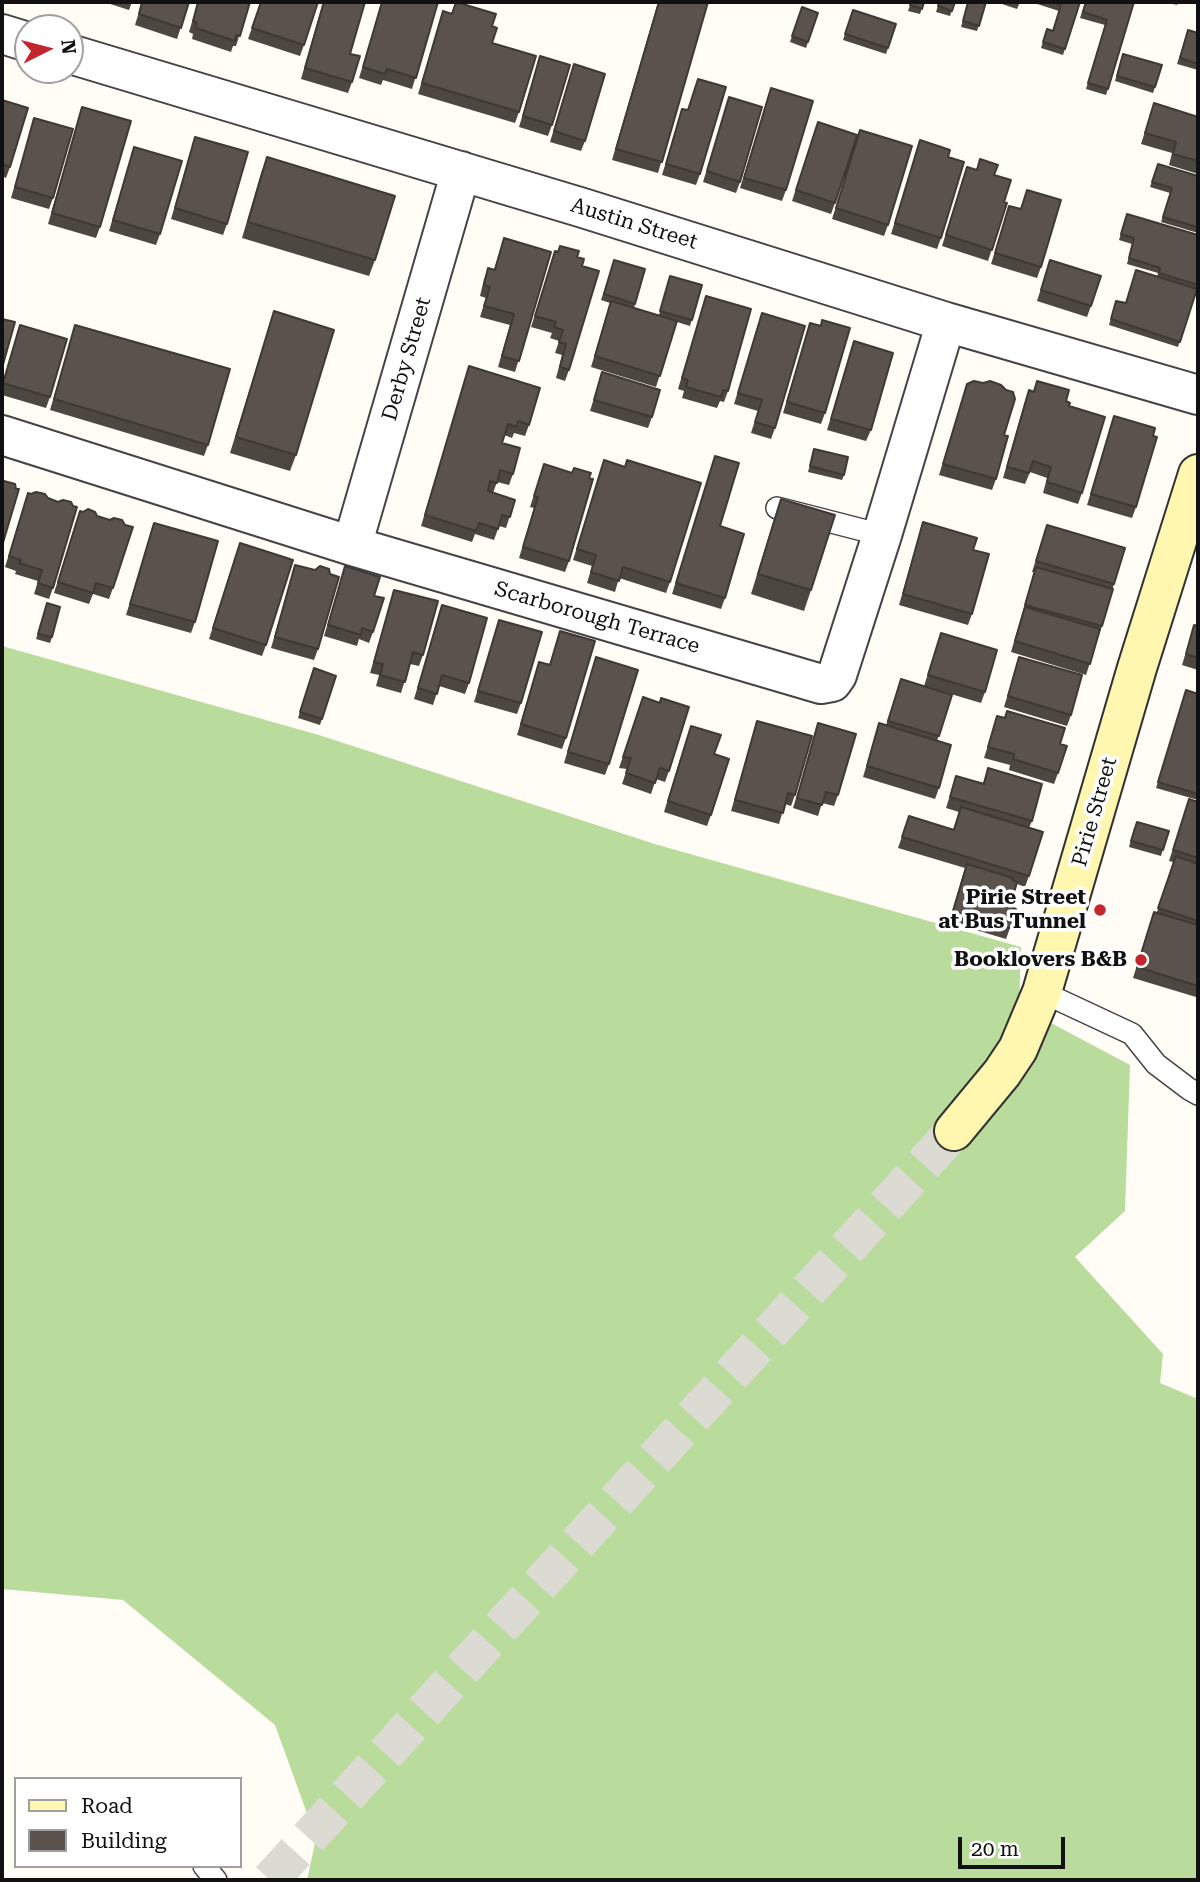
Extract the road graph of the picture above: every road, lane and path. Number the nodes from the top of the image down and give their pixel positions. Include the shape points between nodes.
1 (84, 58) edge
2 (461, 171) junction
3 (946, 322) junction
4 (1198, 394) edge
5 (2, 435) edge
6 (1198, 474) edge
7 (776, 508) edge
8 (882, 536) junction
9 (352, 546) junction
10 (1042, 992) junction
11 (1198, 1094) edge
12 (954, 1131) tunnel mouth

1 - 2 street, Austin Street
2 - 3 street, Austin Street
2 - 9 street, Derby Street
3 - 4 street, Austin Street
3 - 8 street, Scarborough Terrace
5 - 9 street, Scarborough Terrace
6 - 10 street, Pirie Street
7 - 8 lane
8 - 9 street, Scarborough Terrace via 837,675 832,682 821,684
10 - 11 lane via 1132,1034 1156,1064
10 - 12 street, Pirie Street via 1018,1049

